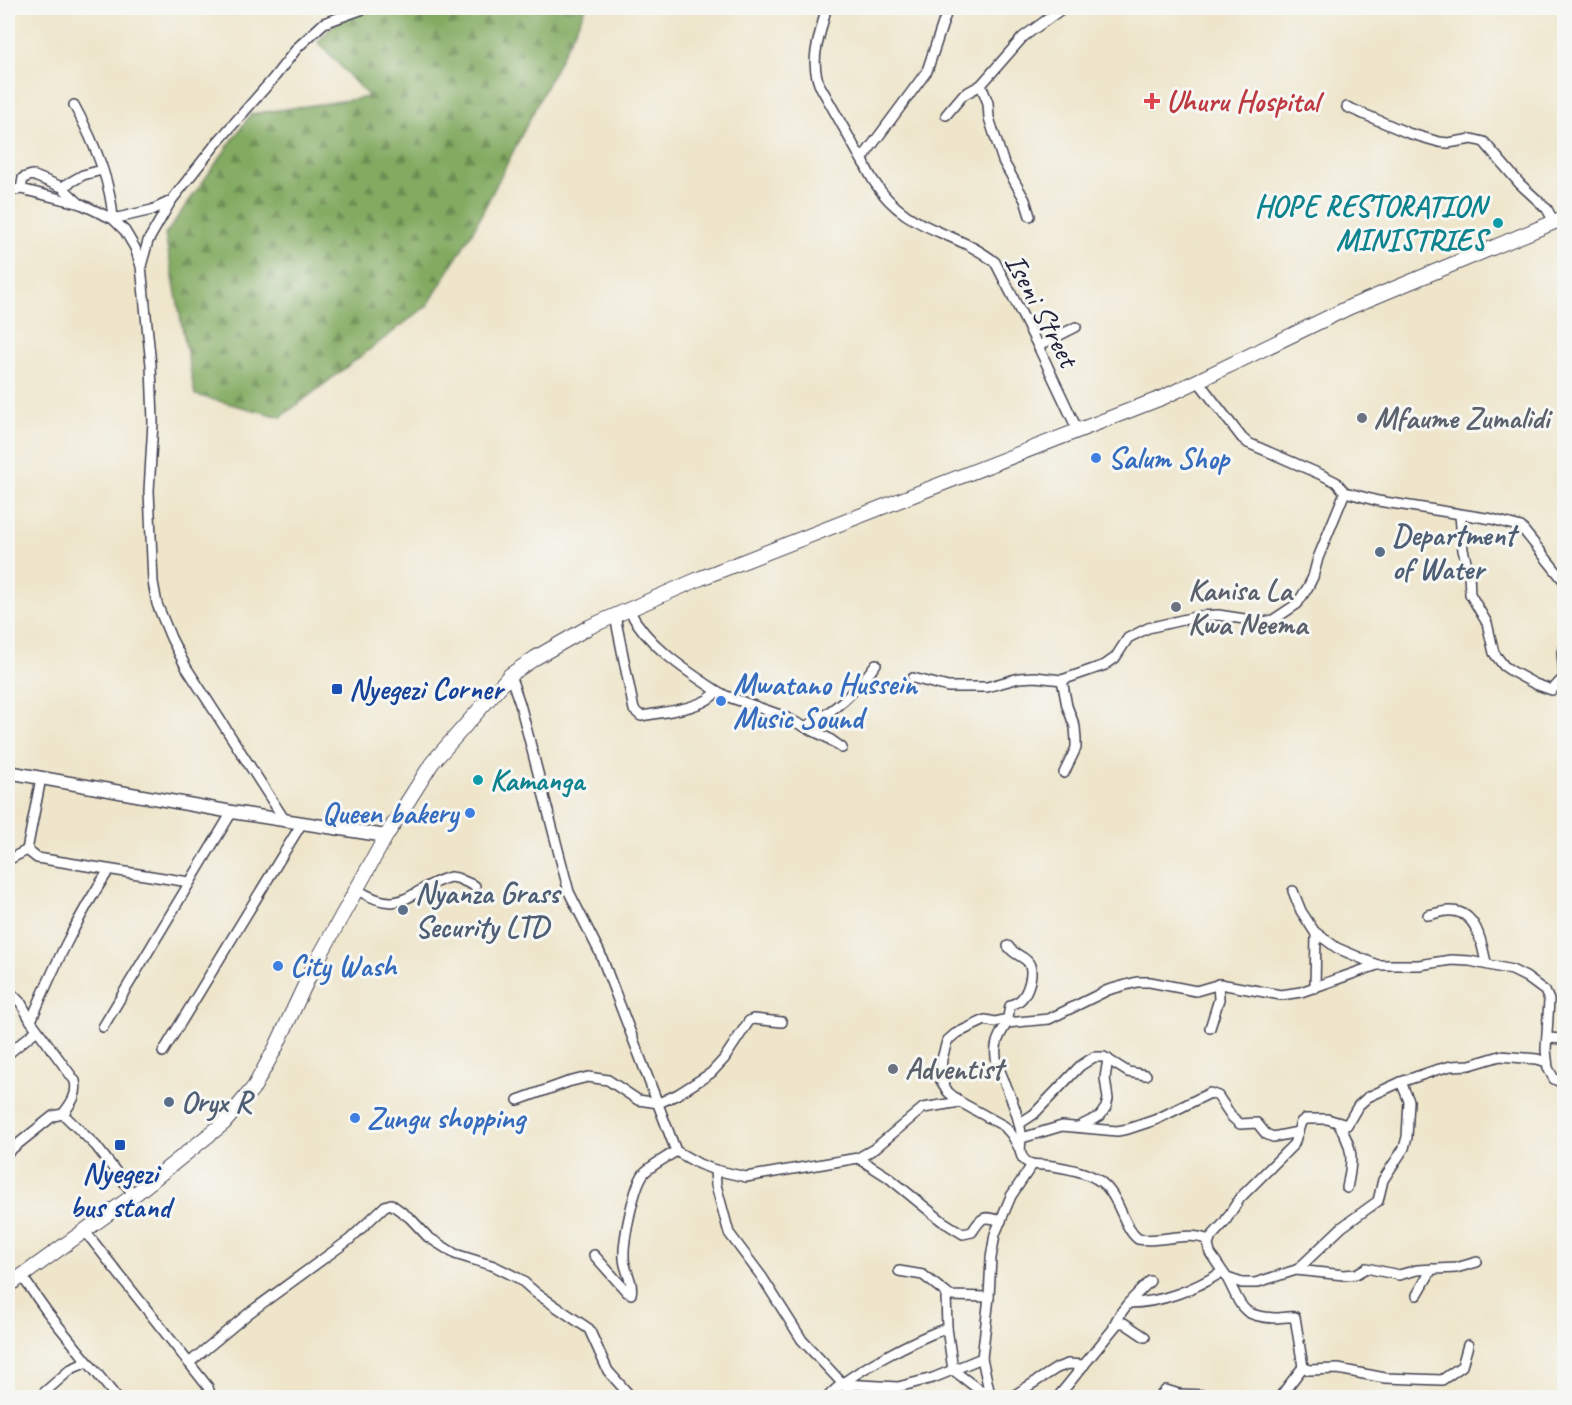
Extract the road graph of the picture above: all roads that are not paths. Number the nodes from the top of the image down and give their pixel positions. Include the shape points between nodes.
1 (366, 8) edge
2 (826, 8) edge
3 (948, 8) edge
4 (1047, 8) edge
5 (1060, 10) edge
6 (981, 85) junction
7 (74, 105) dead end
8 (1347, 107) dead end
9 (946, 115) dead end
10 (864, 164) junction
11 (102, 170) junction
12 (62, 188) junction
13 (21, 189) junction
14 (8, 191) edge
15 (171, 201) junction
16 (81, 204) junction
17 (1030, 216) dead end
18 (113, 219) junction
19 (1559, 220) edge
20 (141, 266) junction
21 (1076, 327) dead end
22 (1038, 346) junction
23 (1198, 381) junction
24 (1078, 431) junction
25 (1345, 492) junction
26 (1460, 514) junction
27 (1564, 580) edge
28 (622, 613) junction
29 (1564, 645) edge
30 (876, 664) dead end
31 (510, 675) junction
32 (913, 678) dead end
33 (1062, 680) junction
34 (717, 691) junction
35 (805, 727) junction
36 (842, 748) dead end
37 (8, 772) edge
38 (1064, 773) dead end
39 (41, 778) junction
40 (232, 812) junction
41 (284, 819) junction
42 (302, 823) junction
43 (386, 836) junction
44 (27, 850) junction
45 (8, 860) edge
46 (109, 870) junction
47 (189, 882) junction
48 (475, 886) dead end
49 (356, 889) junction
50 (1293, 891) dead end
51 (1428, 915) dead end
52 (1315, 932) junction
53 (1008, 946) dead end
54 (1486, 963) junction
55 (1377, 965) junction
56 (1218, 984) junction
57 (1315, 988) junction
58 (8, 990) edge
59 (782, 1022) dead end
60 (1007, 1023) junction
61 (34, 1026) junction
62 (102, 1027) dead end
63 (1210, 1028) dead end
64 (1546, 1038) junction
65 (1564, 1039) edge
66 (1546, 1050) junction
67 (163, 1052) dead end
68 (8, 1054) edge
69 (1108, 1059) junction
70 (1537, 1059) junction
71 (1547, 1062) junction
72 (1146, 1075) dead end
73 (1401, 1082) junction
74 (1564, 1084) edge
75 (518, 1100) dead end
76 (960, 1102) junction
77 (659, 1103) junction
78 (63, 1114) junction
79 (1338, 1123) junction
80 (1019, 1124) junction
81 (1078, 1127) junction
82 (1298, 1132) junction
83 (1021, 1143) junction
84 (676, 1151) junction
85 (8, 1152) edge
86 (858, 1158) junction
87 (1032, 1164) junction
88 (715, 1170) junction
89 (1347, 1188) dead end
90 (134, 1195) junction
91 (1001, 1221) junction
92 (84, 1230) junction
93 (1209, 1240) junction
94 (594, 1255) dead end
95 (1477, 1262) dead end
96 (1298, 1269) junction
97 (1432, 1269) junction
98 (899, 1270) dead end
99 (21, 1275) junction
100 (1224, 1275) junction
101 (1150, 1281) dead end
102 (8, 1286) edge
103 (946, 1294) junction
104 (1418, 1295) dead end
105 (989, 1296) junction
106 (1129, 1303) junction
107 (1113, 1327) junction
108 (947, 1328) junction
109 (1145, 1337) dead end
110 (1468, 1345) dead end
111 (982, 1358) junction
112 (87, 1362) junction
113 (189, 1363) junction
114 (1084, 1365) junction
115 (1303, 1367) junction
116 (953, 1370) junction
117 (843, 1384) junction
118 (1204, 1395) dead end
119 (991, 1396) edge
120 (38, 1398) edge
121 (117, 1398) edge
122 (211, 1398) edge
123 (632, 1398) edge
124 (827, 1398) edge
125 (856, 1398) edge
126 (1010, 1398) edge
127 (1057, 1398) edge
128 (1158, 1398) edge
129 (1279, 1398) edge

1 - 15 street via 324,23 298,47
2 - 10 street, Iseni Street via 814,54 814,70
3 - 10 street via 927,71 867,152
4 - 5 street
5 - 6 street via 1023,37
6 - 9 street via 963,94
6 - 17 street via 1002,160
7 - 11 street
8 - 19 street via 1438,142 1484,142 1520,184
10 - 22 street, Iseni Street via 878,187 903,214 995,261
11 - 12 street
11 - 18 street
12 - 13 street via 32,175 23,178
12 - 16 street
13 - 14 street
13 - 16 street
15 - 18 street
15 - 20 street via 148,241
16 - 18 street
18 - 20 street via 125,231
19 - 23 highway via 1350,307
20 - 41 street via 151,365 149,491 157,604 186,667
21 - 22 street
22 - 24 street, Iseni Street
23 - 24 highway
23 - 25 street via 1242,438 1336,482
24 - 28 highway via 701,578
25 - 26 street
25 - 33 street via 1308,587 1297,604 1281,616 1264,622 1199,616 1148,628 1128,638 1115,658 1105,665
26 - 27 street via 1521,527
26 - 29 street via 1470,594 1487,623 1499,660 1522,678 1552,690 1564,677
28 - 31 highway via 580,632
28 - 34 street via 663,652
28 - 34 street via 637,714 700,705
30 - 35 street via 847,698
31 - 43 highway via 432,763
31 - 77 street via 569,891 600,953
32 - 33 street via 956,687 987,687 1019,678
33 - 38 street via 1076,740
34 - 35 street
35 - 36 street
37 - 39 main road
39 - 40 main road
39 - 44 street
40 - 41 main road
40 - 47 street
41 - 42 main road
42 - 43 main road
42 - 67 street
43 - 49 highway
44 - 45 street
44 - 46 street via 37,858
46 - 47 street
46 - 61 street via 52,971
47 - 62 street
48 - 49 street via 450,877 395,903 372,899
49 - 90 highway via 254,1087 224,1123
50 - 52 street
51 - 54 street via 1449,911 1466,916 1477,931
52 - 55 street via 1338,948
52 - 57 street
53 - 60 street via 1032,968 1023,995 1010,1006
54 - 55 street via 1455,960
54 - 64 street via 1519,972 1545,991 1549,1000
55 - 57 street
56 - 57 street via 1275,995
56 - 60 street via 1196,991 1133,982 1049,1018
56 - 63 street via 1219,999
58 - 61 street
59 - 77 street via 749,1021 711,1073
60 - 76 street via 985,1020 947,1041 940,1079
60 - 80 street via 996,1040 995,1052
61 - 68 street
61 - 78 street via 75,1081 74,1098
64 - 65 street
64 - 66 street
66 - 70 street
66 - 71 street
69 - 72 street via 1132,1074
69 - 80 street via 1098,1056 1086,1062
69 - 81 street via 1106,1107 1100,1116
70 - 71 street
70 - 73 street via 1500,1056
71 - 74 street via 1553,1078
73 - 79 street via 1364,1100 1348,1125
73 - 96 street via 1409,1101 1407,1137 1383,1180 1378,1201 1342,1227
75 - 77 street via 588,1077 608,1080 638,1100
76 - 83 street via 1004,1126
76 - 86 street via 923,1108
77 - 84 street
78 - 85 street via 52,1116
78 - 90 street via 96,1146
79 - 82 street via 1305,1119
79 - 89 street via 1352,1152
80 - 83 street
81 - 82 street via 1128,1129 1212,1094 1218,1096 1239,1124 1257,1123 1273,1137
81 - 83 street via 1062,1126
82 - 93 street via 1294,1144 1240,1198
83 - 87 street via 1022,1158
84 - 88 street
84 - 94 street via 646,1171 638,1188 623,1256 631,1294
86 - 88 street via 746,1177
86 - 91 street via 963,1234 972,1232 984,1218
87 - 91 street
87 - 93 street via 1100,1181 1139,1240 1188,1235
88 - 117 street via 729,1233 802,1340
90 - 92 highway
91 - 105 street via 991,1258
92 - 99 highway
92 - 113 street
93 - 100 street via 1210,1253
95 - 97 street
96 - 97 street via 1344,1275 1366,1269 1397,1275
96 - 100 street via 1255,1283 1242,1283
97 - 104 street
98 - 103 street via 923,1275
99 - 102 highway
99 - 112 street
100 - 106 street via 1178,1294
100 - 115 street via 1246,1312 1295,1317
101 - 106 street
103 - 105 street via 965,1298
103 - 108 street
105 - 111 street
106 - 107 street
107 - 109 street via 1122,1322
107 - 114 street
108 - 116 street
108 - 117 street via 925,1336
110 - 115 street via 1463,1365 1442,1380 1385,1378
111 - 116 street
111 - 119 street
112 - 120 street via 71,1369
112 - 121 street
113 - 122 street via 208,1387
113 - 123 street via 391,1204 454,1254 494,1266 519,1279 589,1329 608,1371
114 - 126 street via 1057,1368
114 - 127 street
115 - 129 street
116 - 117 street via 892,1388
116 - 119 street
117 - 124 street
117 - 125 street
118 - 128 street via 1166,1390

